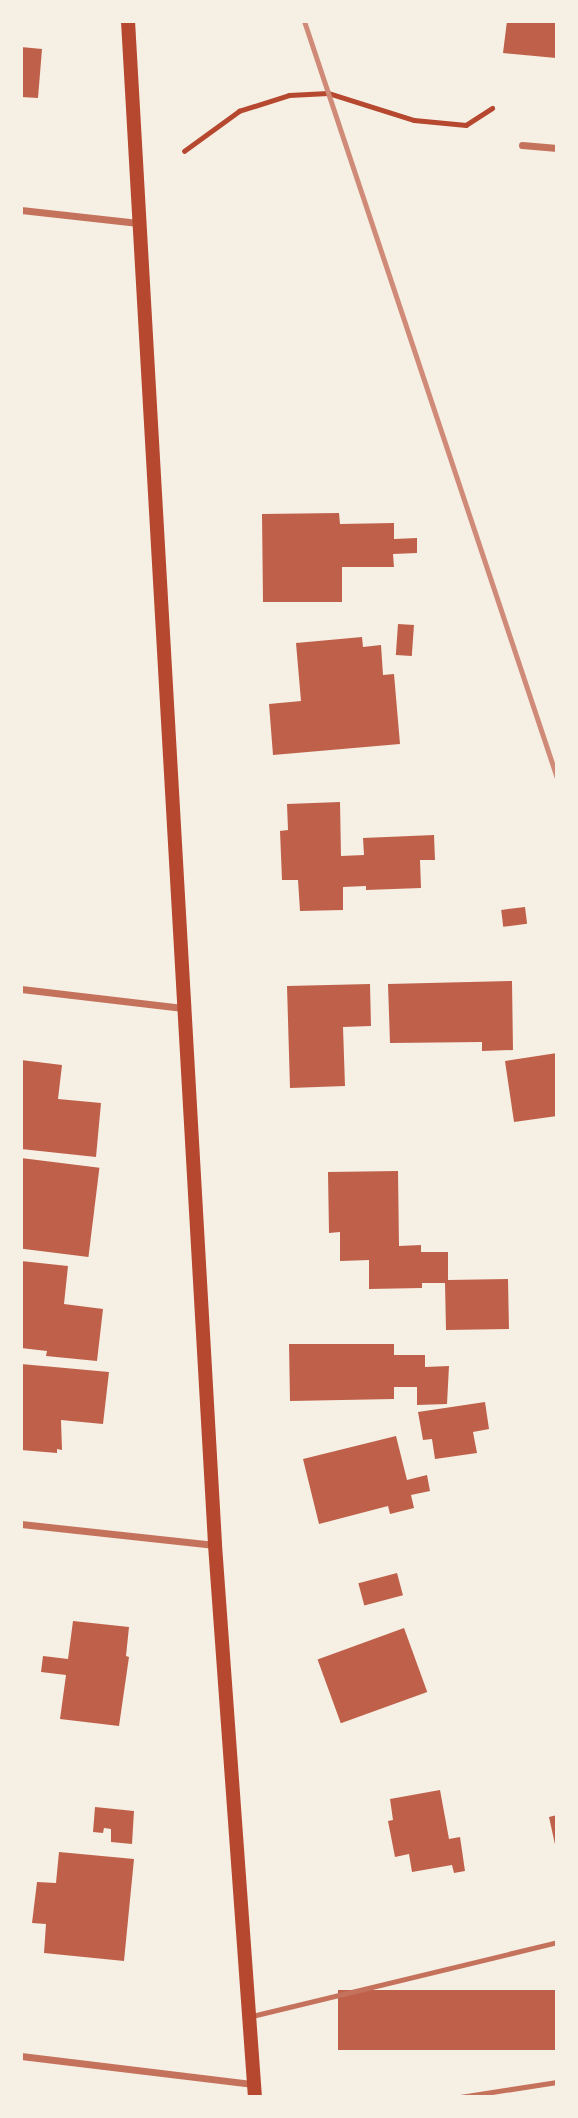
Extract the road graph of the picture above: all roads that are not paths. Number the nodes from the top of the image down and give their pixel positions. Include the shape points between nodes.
1 (128, 21) edge
2 (522, 145) dead end
3 (557, 148) edge
4 (21, 210) edge
5 (138, 223) junction
6 (21, 989) edge
7 (183, 1007) junction
8 (21, 1524) edge
9 (215, 1545) junction
10 (557, 1942) edge
11 (249, 2017) junction
12 (21, 2056) edge
13 (557, 2082) edge
14 (254, 2090) edge
15 (460, 2097) edge

1 - 5 main road
2 - 3 street
4 - 5 street
5 - 7 main road
6 - 7 street
7 - 9 main road
8 - 9 street
9 - 11 main road
10 - 11 lane
11 - 14 main road
12 - 14 street
13 - 15 lane

